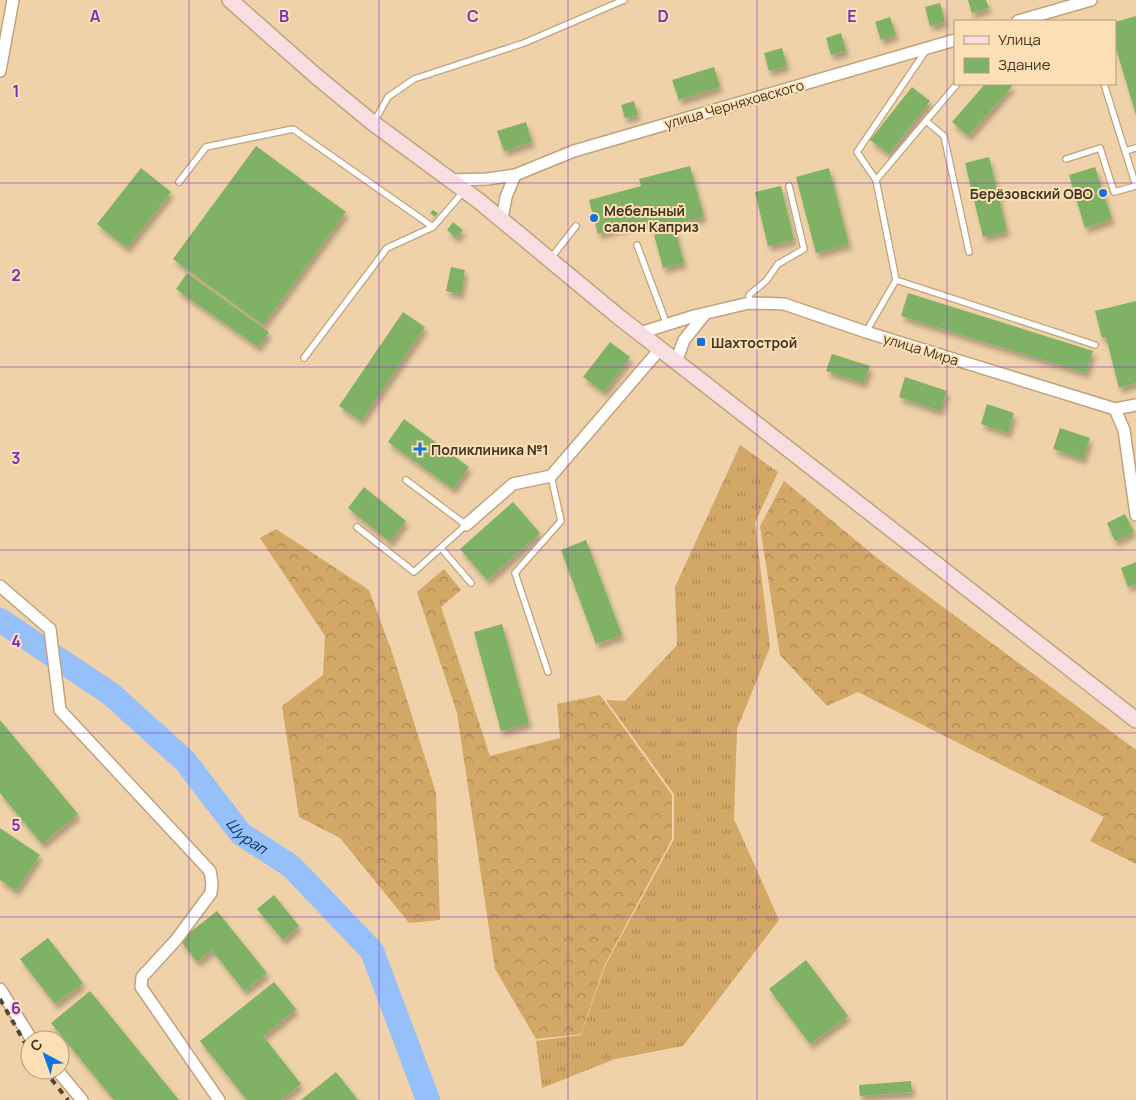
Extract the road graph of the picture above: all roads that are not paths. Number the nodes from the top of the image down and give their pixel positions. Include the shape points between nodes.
1 (13, 0) edge
2 (230, 0) edge
3 (624, 0) edge
4 (1091, 0) edge
5 (1021, 20) edge
6 (954, 40) edge
7 (928, 48) junction
8 (0, 71) edge
9 (956, 85) edge
10 (1104, 85) edge
11 (926, 121) junction
12 (373, 123) junction
13 (1136, 148) edge
14 (1125, 151) junction
15 (1066, 159) dead end
16 (515, 175) junction
17 (450, 180) junction
18 (876, 180) junction
19 (179, 182) dead end
20 (789, 186) dead end
21 (464, 190) junction
22 (502, 219) junction
23 (576, 226) dead end
24 (433, 227) junction
25 (637, 245) dead end
26 (969, 252) dead end
27 (550, 259) junction
28 (896, 280) junction
29 (749, 303) junction
30 (705, 314) junction
31 (667, 325) junction
32 (866, 332) junction
33 (640, 334) junction
34 (1095, 345) dead end
35 (660, 349) junction
36 (304, 358) dead end
37 (676, 362) junction
38 (1136, 405) edge
39 (1115, 409) junction
40 (551, 476) junction
41 (406, 480) dead end
42 (1136, 515) edge
43 (466, 526) junction
44 (357, 527) dead end
45 (441, 548) junction
46 (471, 583) dead end
47 (0, 586) edge
48 (548, 672) dead end
49 (1136, 720) edge
50 (0, 990) edge
51 (26, 1030) edge
52 (65, 1080) edge
53 (82, 1100) edge
54 (219, 1100) edge

1 - 8 street
2 - 12 main road
3 - 12 lane via 524,44 414,79 388,97
4 - 5 street
6 - 7 street, улица Черняховского
7 - 16 street, улица Черняховского via 574,151
7 - 18 lane via 857,152
9 - 11 lane
10 - 14 lane
11 - 18 lane
11 - 26 lane via 944,136
12 - 17 main road
13 - 14 lane
14 - 15 lane via 1136,186 1114,192 1100,148
16 - 17 street, улица Черняховского
16 - 22 street
17 - 21 main road
18 - 28 lane
19 - 24 lane via 206,147 293,130
20 - 29 lane via 804,249 778,264 766,281 748,295
21 - 22 main road
21 - 24 lane
22 - 27 main road
23 - 27 lane
24 - 36 lane via 387,248
25 - 31 lane
27 - 33 main road
28 - 32 lane
28 - 34 lane
29 - 30 street, улица Мира
29 - 32 street, улица Мира via 784,304
30 - 31 street, улица Мира
30 - 37 street via 684,340
31 - 33 street, улица Мира
32 - 39 street, улица Мира
33 - 35 main road
35 - 37 main road
35 - 40 street
37 - 49 main road
38 - 39 street, улица Мира
39 - 42 street via 1124,430
40 - 43 street via 513,484
40 - 48 lane via 560,521 515,573
41 - 43 lane
43 - 45 lane
44 - 45 lane via 414,572
45 - 46 lane
47 - 54 street via 50,629 60,710 210,871 211,892 176,940 142,977 141,987
50 - 51 street
52 - 53 street

